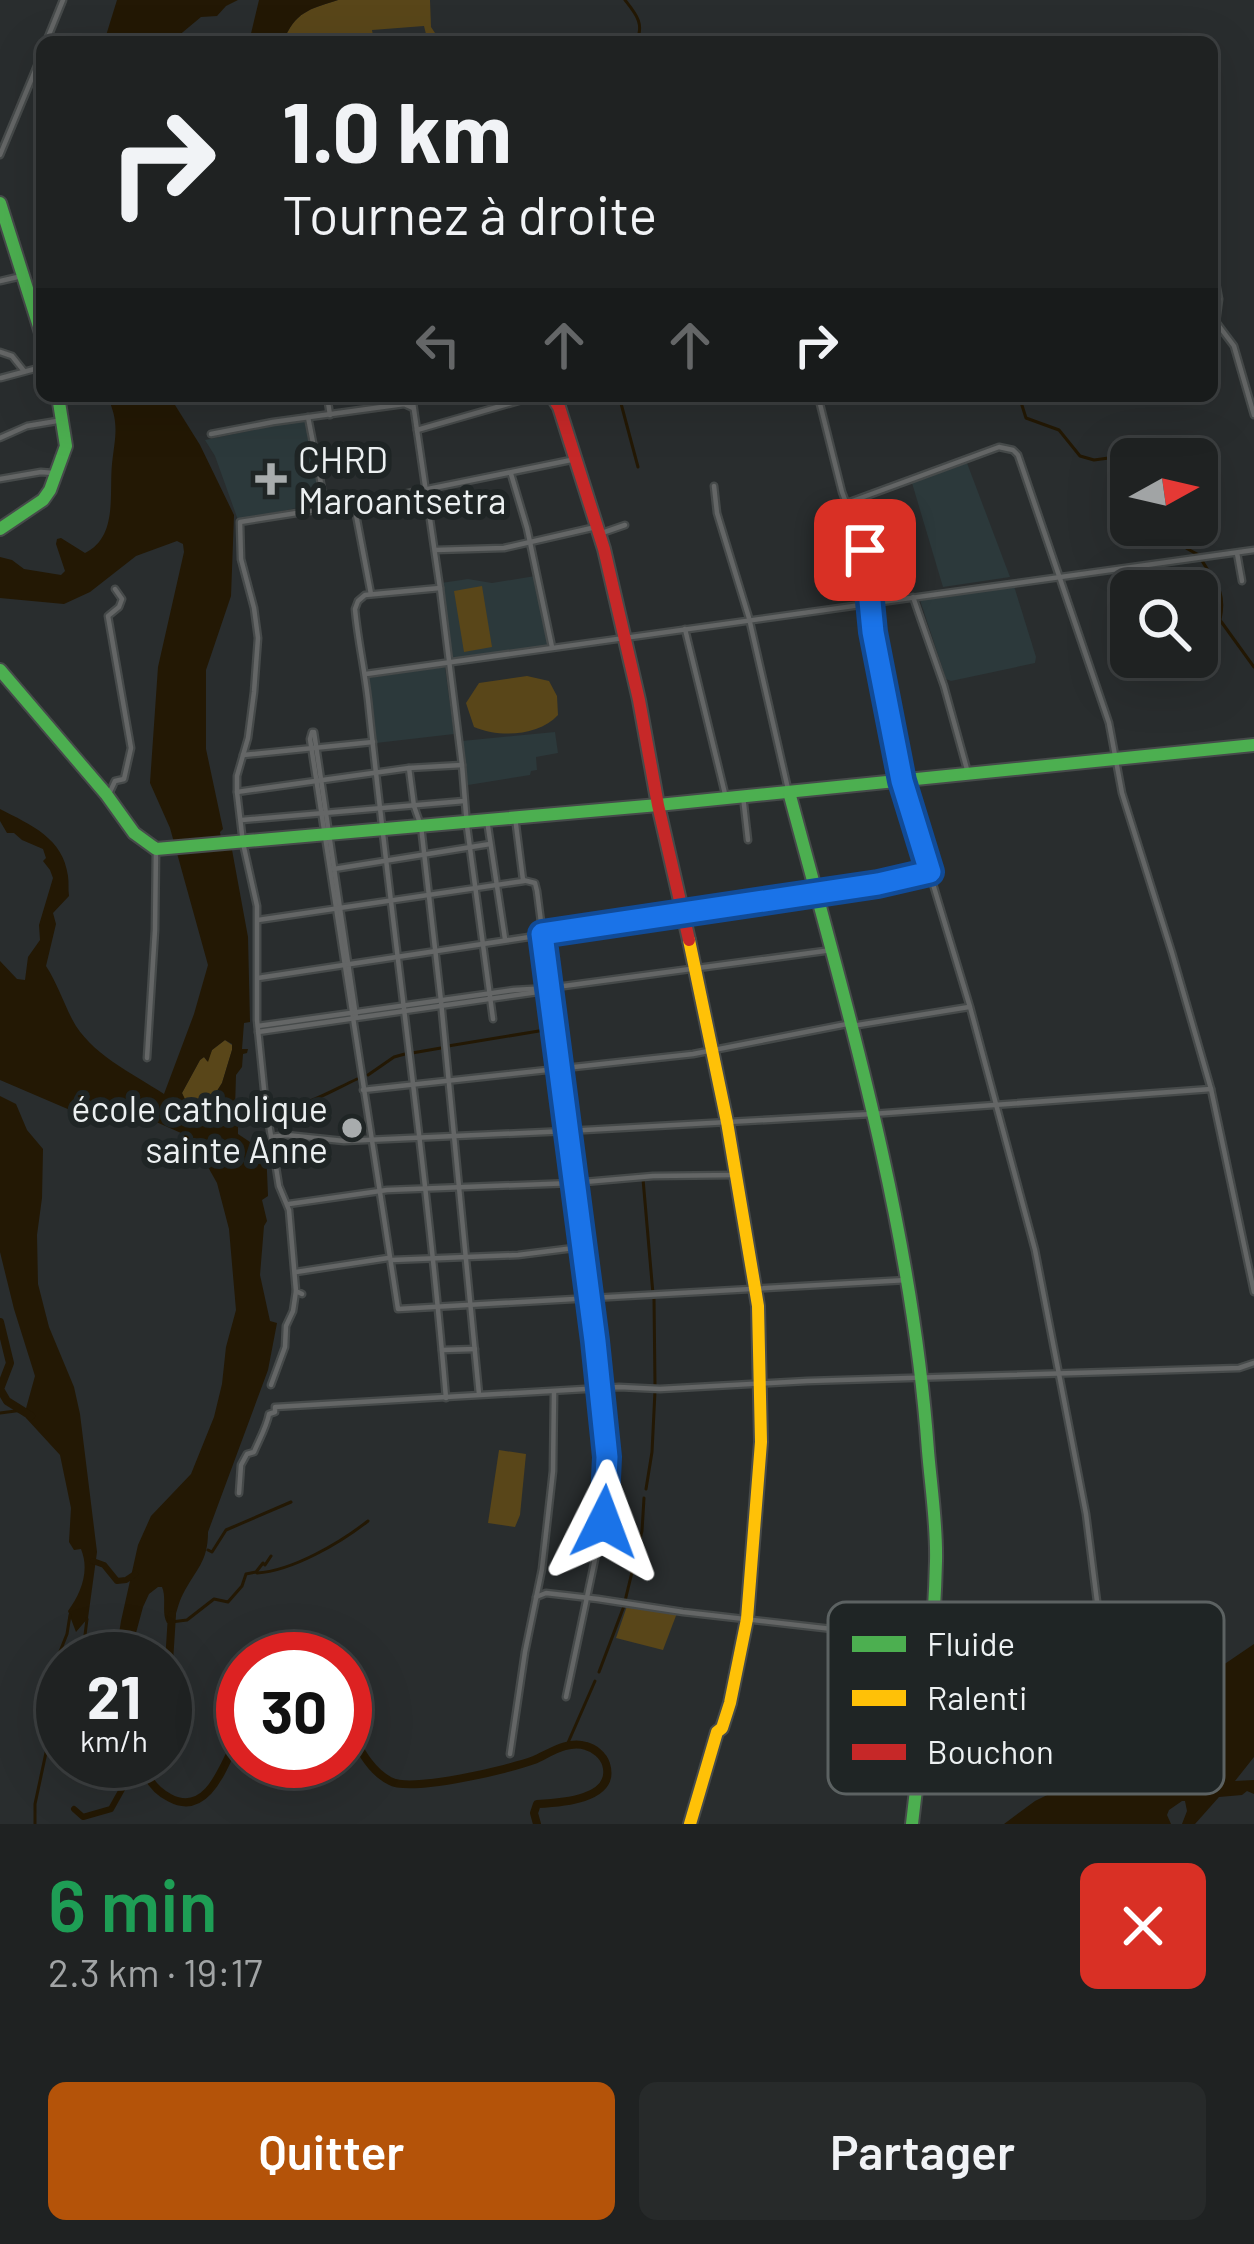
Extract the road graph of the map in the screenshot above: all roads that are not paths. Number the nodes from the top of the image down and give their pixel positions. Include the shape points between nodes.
1 (63, 0) edge
2 (48, 36) edge
3 (36, 68) edge
4 (0, 155) edge
5 (0, 203) edge
6 (4, 230) edge
7 (22, 276) junction
8 (0, 281) edge
9 (36, 310) edge
10 (1218, 326) edge
11 (0, 352) edge
12 (36, 368) edge
13 (24, 370) junction
14 (1, 378) edge
15 (59, 402) edge
16 (328, 402) edge
17 (412, 402) edge
18 (515, 402) edge
19 (556, 402) edge
20 (819, 402) edge
21 (413, 408) junction
22 (330, 415) junction
23 (1254, 415) edge
24 (308, 417) junction
25 (63, 420) junction
26 (417, 430) junction
27 (211, 434) dead end
28 (0, 438) edge
29 (575, 459) junction
30 (56, 473) junction
31 (512, 474) junction
32 (0, 479) edge
33 (714, 486) dead end
34 (425, 490) junction
35 (848, 503) junction
36 (354, 504) junction
37 (317, 508) junction
38 (625, 525) dead end
39 (596, 527) junction
40 (0, 529) edge
41 (530, 542) junction
42 (435, 550) junction
43 (1254, 550) edge
44 (1237, 553) junction
45 (1057, 576) junction
46 (1242, 581) dead end
47 (440, 588) junction
48 (115, 590) dead end
49 (371, 594) junction
50 (913, 597) junction
51 (871, 602) junction
52 (749, 618) junction
53 (685, 629) junction
54 (624, 638) junction
55 (552, 647) junction
56 (450, 662) junction
57 (0, 670) edge
58 (366, 674) junction
59 (373, 742) junction
60 (1254, 745) edge
61 (314, 748) junction
62 (243, 754) junction
63 (1116, 758) junction
64 (462, 765) junction
65 (409, 768) junction
66 (375, 772) junction
67 (968, 773) junction
68 (319, 781) junction
69 (902, 781) junction
70 (237, 792) junction
71 (789, 792) junction
72 (108, 796) junction
73 (743, 796) junction
74 (726, 798) junction
75 (466, 801) junction
76 (658, 805) junction
77 (415, 806) junction
78 (379, 810) junction
79 (324, 814) junction
80 (515, 817) junction
81 (242, 820) junction
82 (487, 820) junction
83 (467, 822) junction
84 (421, 826) junction
85 (382, 830) junction
86 (326, 835) junction
87 (748, 840) dead end
88 (237, 843) junction
89 (490, 844) junction
90 (470, 848) junction
91 (161, 849) junction
92 (423, 853) junction
93 (386, 859) junction
94 (334, 869) junction
95 (930, 872) junction
96 (524, 880) junction
97 (496, 884) junction
98 (476, 887) junction
99 (816, 893) junction
100 (427, 895) junction
101 (390, 902) junction
102 (337, 909) junction
103 (683, 912) junction
104 (258, 920) junction
105 (542, 934) junction
106 (505, 940) junction
107 (484, 945) junction
108 (435, 950) junction
109 (832, 950) junction
110 (398, 955) junction
111 (346, 966) junction
112 (695, 968) junction
113 (258, 978) junction
114 (549, 988) junction
115 (489, 996) junction
116 (441, 1003) junction
117 (970, 1007) junction
118 (404, 1008) junction
119 (353, 1016) junction
120 (493, 1018) dead end
121 (852, 1026) junction
122 (258, 1029) junction
123 (712, 1051) junction
124 (147, 1058) dead end
125 (560, 1069) junction
126 (448, 1081) junction
127 (412, 1084) junction
128 (1211, 1089) junction
129 (363, 1090) junction
130 (996, 1103) junction
131 (872, 1114) junction
132 (727, 1122) junction
133 (567, 1131) junction
134 (454, 1136) junction
135 (272, 1137) junction
136 (417, 1138) junction
137 (371, 1139) junction
138 (736, 1175) junction
139 (573, 1183) junction
140 (459, 1188) junction
141 (423, 1189) junction
142 (379, 1191) junction
143 (288, 1204) junction
144 (582, 1247) junction
145 (466, 1256) junction
146 (431, 1258) junction
147 (390, 1259) junction
148 (296, 1272) junction
149 (908, 1280) junction
150 (754, 1289) junction
151 (1254, 1292) edge
152 (589, 1298) junction
153 (471, 1304) junction
154 (436, 1307) junction
155 (475, 1349) junction
156 (442, 1350) junction
157 (1254, 1363) edge
158 (1060, 1372) junction
159 (923, 1378) junction
160 (760, 1384) junction
161 (271, 1385) dead end
162 (598, 1388) junction
163 (554, 1392) junction
164 (479, 1395) junction
165 (446, 1398) junction
166 (238, 1493) dead end
167 (536, 1597) junction
168 (589, 1599) junction
169 (934, 1602) edge
170 (1096, 1602) edge
171 (747, 1619) junction
172 (828, 1628) edge
173 (566, 1697) dead end
174 (510, 1754) dead end
175 (915, 1794) edge
176 (690, 1824) edge
177 (912, 1824) edge

1 - 2 street
3 - 4 street
5 - 6 street
6 - 7 street
7 - 8 street
7 - 9 street
10 - 23 street via 1234,346
11 - 13 street
12 - 13 street
13 - 14 street
15 - 25 street
16 - 22 street
17 - 21 street
18 - 26 street
19 - 29 street
20 - 35 street
21 - 22 street
21 - 26 street
22 - 24 street
24 - 27 street
24 - 37 street via 324,502
25 - 28 street
25 - 30 street via 66,446
26 - 34 street
29 - 31 street
29 - 39 street
30 - 32 street
30 - 40 street via 43,500
31 - 34 street
31 - 41 street
33 - 52 street
34 - 36 street
34 - 42 street
35 - 45 street via 999,447 1013,450
35 - 51 street
36 - 37 street
36 - 49 street
37 - 62 street via 240,524 258,638
38 - 39 street
39 - 41 street
39 - 54 street
41 - 42 street
41 - 55 street
42 - 47 street
43 - 44 street
44 - 45 street
44 - 46 street
45 - 50 street
45 - 63 street
47 - 49 street
47 - 56 street
48 - 72 street via 122,599 107,616 131,748 124,779
49 - 58 street via 356,609
50 - 51 street
50 - 67 street
51 - 52 street
51 - 69 street
52 - 53 street
52 - 71 street
53 - 54 street
53 - 74 street
54 - 55 street
54 - 76 street
55 - 56 street
56 - 58 street
56 - 64 street
57 - 72 street
58 - 59 street
59 - 61 street
59 - 66 street
60 - 63 street
61 - 62 street
61 - 68 street
62 - 70 street
63 - 67 street
63 - 128 street
64 - 65 street
64 - 75 street
65 - 66 street
65 - 77 street
66 - 68 street
66 - 78 street
67 - 69 street
68 - 70 street
68 - 79 street
69 - 71 street
69 - 95 street
70 - 81 street
71 - 73 street
71 - 99 street
72 - 91 street via 142,843
73 - 74 street
73 - 87 street
74 - 76 street
75 - 77 street
75 - 83 street
76 - 80 street
76 - 103 street
77 - 78 street
77 - 84 street
78 - 79 street
78 - 85 street
79 - 81 street
79 - 86 street
80 - 82 street
80 - 96 street
81 - 88 street
82 - 83 street
82 - 89 street
83 - 84 street
83 - 90 street
84 - 85 street
84 - 92 street
85 - 86 street
85 - 93 street
86 - 88 street
86 - 94 street
86 - 102 street
88 - 91 street
88 - 104 street via 255,886
89 - 90 street
89 - 97 street
90 - 92 street
90 - 98 street
91 - 124 street
92 - 93 street
92 - 100 street
93 - 94 street
93 - 101 street
94 - 102 street
95 - 99 street
95 - 117 street
96 - 97 street
96 - 105 street via 537,886
97 - 98 street
97 - 106 street
98 - 100 street
98 - 107 street
99 - 103 street
99 - 109 street
100 - 101 street
100 - 108 street
101 - 102 street
101 - 110 street
102 - 104 street
102 - 111 street
103 - 105 street
103 - 112 street
104 - 113 street
105 - 106 street
105 - 114 street
106 - 107 street
107 - 108 street
107 - 115 street
108 - 110 street
108 - 116 street
109 - 112 street
109 - 121 street
110 - 111 street
110 - 118 street
111 - 113 street
111 - 119 street
112 - 114 street
112 - 123 street
113 - 122 street
114 - 115 street
114 - 125 street
115 - 116 street
115 - 120 street
116 - 118 street
116 - 126 street
117 - 121 street
117 - 130 street
118 - 119 street
118 - 127 street
119 - 122 street
119 - 129 street
121 - 123 street
121 - 131 street
122 - 135 street
123 - 125 street
123 - 132 street
125 - 126 street
125 - 133 street
126 - 127 street
126 - 134 street
127 - 129 street
127 - 136 street
128 - 130 street
128 - 151 street
129 - 137 street
130 - 131 street
130 - 158 street
131 - 132 street
131 - 149 street
132 - 133 street
132 - 138 street
133 - 134 street
133 - 139 street
134 - 136 street
134 - 140 street
135 - 137 street
135 - 143 street
136 - 137 street
136 - 141 street
137 - 142 street
138 - 139 street
138 - 150 street
139 - 140 street
139 - 144 street
140 - 141 street
140 - 145 street
141 - 142 street
141 - 146 street
142 - 143 street
142 - 147 street
143 - 148 street
144 - 145 street
144 - 152 street
145 - 146 street
145 - 153 street
146 - 147 street
146 - 154 street
147 - 148 street
147 - 154 street via 398,1309
148 - 161 street via 299,1293
149 - 150 street
149 - 159 street
150 - 152 street
150 - 160 street
152 - 153 street
152 - 162 street
153 - 154 street
153 - 155 street
154 - 156 street
155 - 156 street
155 - 164 street
156 - 165 street
157 - 158 street
158 - 159 street
158 - 170 street
159 - 160 street
159 - 169 street
160 - 162 street
160 - 171 street
162 - 163 street
162 - 168 street via 607,1457
163 - 164 street
163 - 167 street
164 - 165 street
165 - 166 street via 275,1407 241,1465
167 - 168 street
167 - 174 street
168 - 171 street
168 - 173 street
171 - 172 street
171 - 176 street via 730,1703
175 - 177 street

